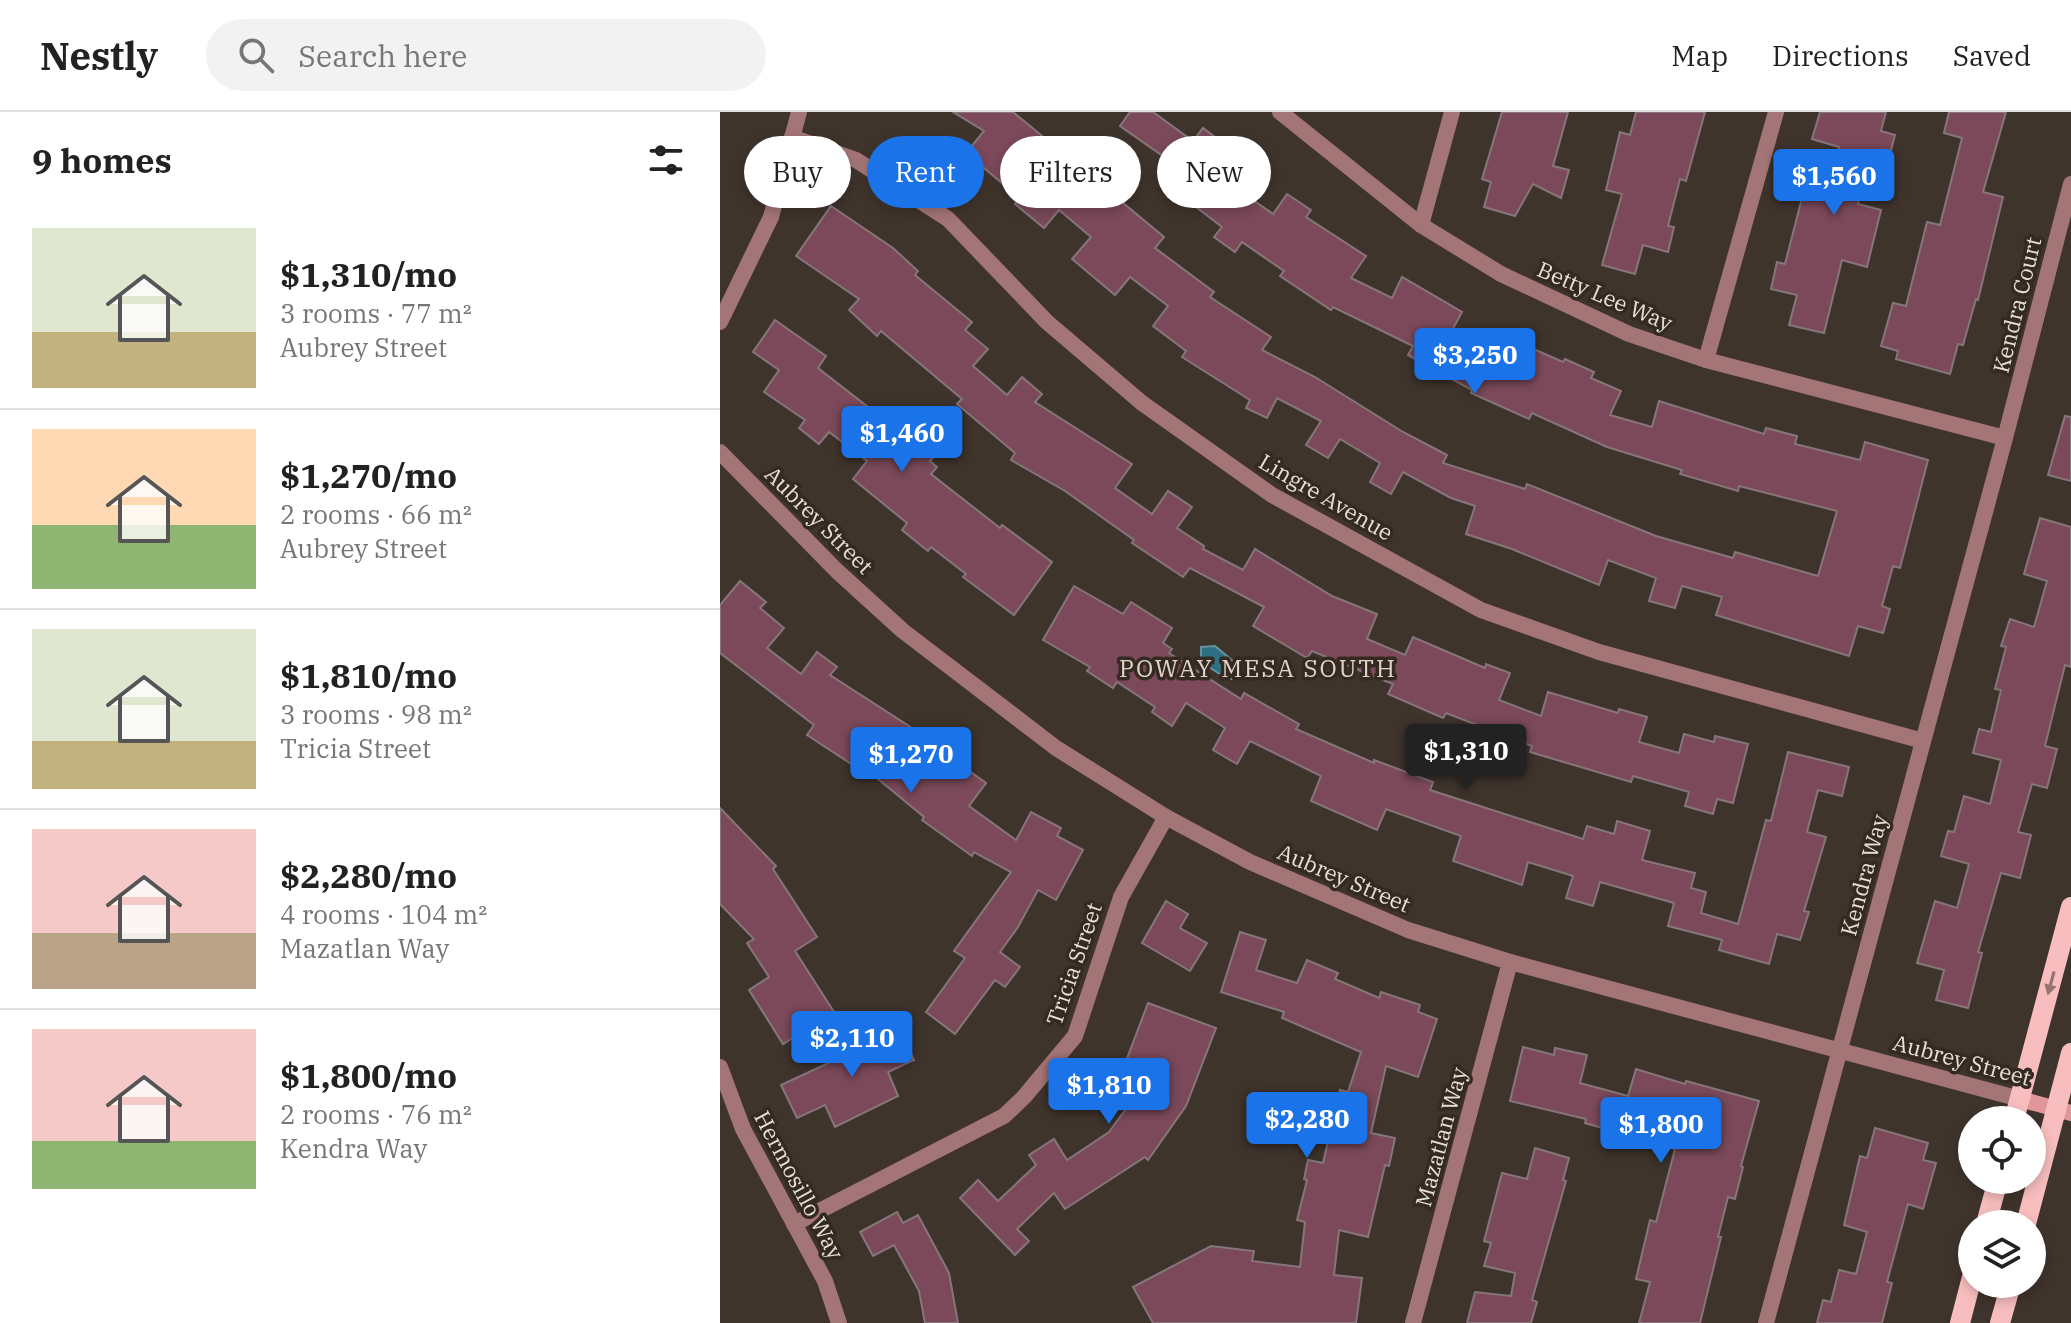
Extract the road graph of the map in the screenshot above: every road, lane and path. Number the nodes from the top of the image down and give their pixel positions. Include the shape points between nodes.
1 (799, 112) edge
2 (1280, 112) edge
3 (1452, 112) edge
4 (1776, 112) edge
5 (792, 136) edge
6 (851, 158) edge
7 (2071, 184) edge
8 (773, 208) edge
9 (1421, 225) junction
10 (720, 322) edge
11 (1706, 360) junction
12 (2005, 438) junction
13 (720, 452) edge
14 (1923, 741) junction
15 (1166, 817) junction
16 (2071, 907) edge
17 (1510, 962) junction
18 (1839, 1050) junction
19 (2071, 1053) edge
20 (720, 1067) edge
21 (2020, 1099) junction
22 (2018, 1106) edge
23 (2066, 1107) edge
24 (2031, 1210) edge
25 (794, 1224) junction
26 (1967, 1298) edge
27 (2007, 1298) edge
28 (839, 1323) edge
29 (1413, 1323) edge
30 (1766, 1323) edge
31 (1960, 1323) edge
32 (2000, 1323) edge

1 - 5 street
2 - 9 street, Betty Lee Way
3 - 9 street
4 - 11 street
6 - 14 street, Lingre Avenue via 948,219 1047,322 1142,403 1272,495 1481,610 1599,652
7 - 12 street, Kendra Court
8 - 10 street
9 - 11 street, Betty Lee Way via 1515,281 1629,334
11 - 12 street, Betty Lee Way
12 - 14 street, Kendra Way
13 - 15 street, Aubrey Street via 903,631 1056,748
14 - 18 street, Kendra Way
15 - 17 street, Aubrey Street via 1250,862 1408,930
15 - 25 street, Tricia Street via 1121,897 1075,1036 1024,1097 1004,1116
16 -> 21 main road
17 - 18 street, Aubrey Street
17 - 29 street, Mazatlan Way
18 - 21 street, Aubrey Street
18 - 30 street, Kendra Way
19 - 23 main road
20 - 25 street, Hermosillo Way via 743,1129
21 - 22 main road
21 - 23 street, Aubrey Street
23 - 24 main road
25 - 28 street, Hermosillo Way via 825,1281
26 - 31 main road
27 - 32 main road

